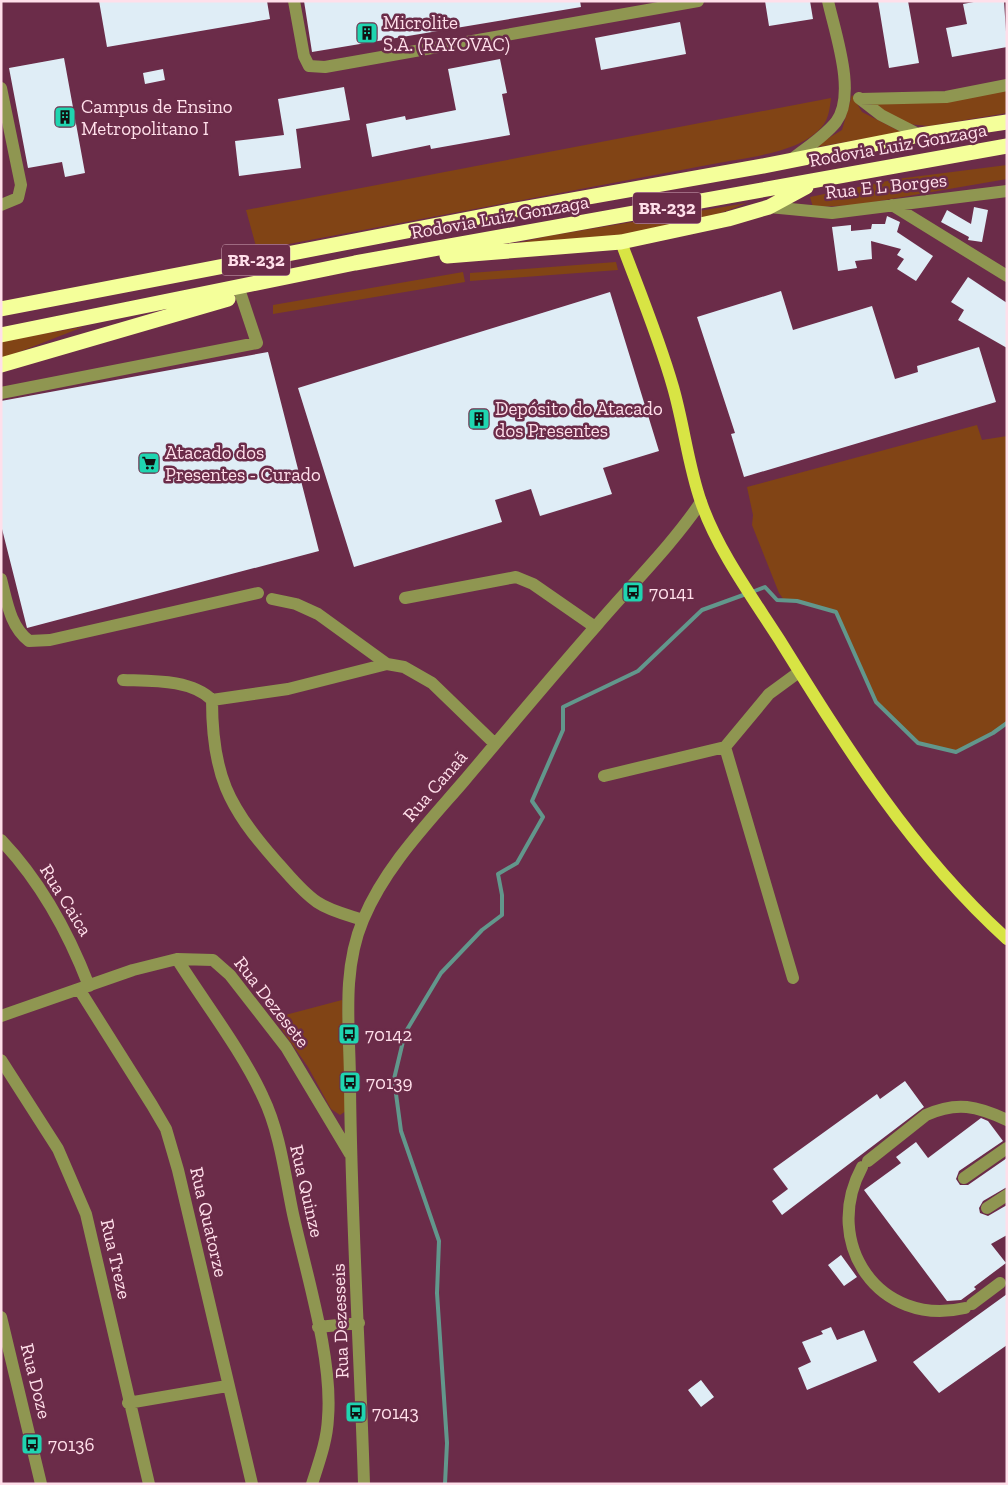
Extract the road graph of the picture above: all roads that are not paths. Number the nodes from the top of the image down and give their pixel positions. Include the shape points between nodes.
1 (294, 1) edge
2 (698, 1) edge
3 (828, 1) edge
4 (846, 84) junction
5 (1007, 85) edge
6 (1, 88) edge
7 (860, 99) junction
8 (1007, 122) edge
9 (920, 135) junction
10 (1007, 146) edge
11 (791, 160) junction
12 (822, 179) junction
13 (1007, 191) edge
14 (1, 205) edge
15 (892, 205) junction
16 (769, 207) junction
17 (621, 242) junction
18 (355, 263) junction
19 (1007, 276) edge
20 (268, 282) junction
21 (242, 295) junction
22 (1, 309) edge
23 (1, 335) edge
24 (1, 366) edge
25 (1, 393) edge
26 (701, 502) junction
27 (1, 579) edge
28 (258, 593) dead end
29 (405, 598) dead end
30 (272, 600) dead end
31 (595, 627) junction
32 (387, 664) junction
33 (799, 672) junction
34 (123, 680) dead end
35 (212, 700) junction
36 (495, 744) junction
37 (725, 747) junction
38 (604, 776) dead end
39 (1, 840) edge
40 (363, 920) junction
41 (1007, 939) edge
42 (177, 959) junction
43 (793, 978) dead end
44 (84, 987) junction
45 (1, 1016) edge
46 (1, 1060) edge
47 (1007, 1120) edge
48 (1007, 1148) edge
49 (351, 1157) junction
50 (964, 1178) dead end
51 (1007, 1195) edge
52 (987, 1208) dead end
53 (1000, 1283) dead end
54 (1, 1317) edge
55 (359, 1323) junction
56 (318, 1327) junction
57 (227, 1386) junction
58 (128, 1403) junction
59 (41, 1484) edge
60 (149, 1484) edge
61 (252, 1484) edge
62 (312, 1484) edge
63 (364, 1484) edge

1 - 2 street via 304,56 309,66 314,67
3 - 4 street
4 - 7 street
4 - 11 street via 837,121
5 - 7 street via 946,97
6 - 14 street via 21,185 18,198
7 - 9 street via 881,116
8 - 9 highway, Rodovia Luiz Gonzaga / BR-232
9 - 11 highway, Rodovia Luiz Gonzaga / BR-232
10 - 12 highway, Rodovia Luiz Gonzaga / BR-232
11 - 22 highway, Rodovia Luiz Gonzaga / BR-232
12 - 16 highway
12 - 18 highway, Rodovia Luiz Gonzaga / BR-232
13 - 15 street, Rua E L Borges
15 - 16 street, Rua E L Borges via 832,213
15 - 19 street
16 - 17 highway
17 - 18 highway
17 - 26 main road via 665,359
18 - 20 highway, Rodovia Luiz Gonzaga / BR-232
20 - 21 highway
20 - 23 highway, Rodovia Luiz Gonzaga / BR-232
21 - 24 highway
21 - 25 street via 257,343
26 - 31 street, Rua Canaã via 682,529
26 - 33 main road via 743,584
27 - 28 street via 14,624 29,641 50,640
29 - 31 street via 516,577 532,584
30 - 32 street via 296,604 318,614
31 - 36 street, Rua Canaã
32 - 35 street via 288,689
32 - 36 street via 404,667 432,683
33 - 37 street via 769,694
33 - 41 main road via 854,758 928,859
34 - 35 street via 172,684 200,691
35 - 40 street via 212,724 219,765 236,812 253,836 310,897 326,908
36 - 40 street, Rua Canaã via 385,878
37 - 38 street
37 - 43 street
39 - 44 street, Rua Caica via 26,871 70,940
40 - 49 street, Rua Canaã via 349,975
42 - 44 street, Rua Dezesete
42 - 49 street, Rua Dezesete via 213,960 230,975 286,1047
42 - 56 street, Rua Quinze via 264,1098 277,1140
44 - 45 street, Rua Dezesete
44 - 57 street, Rua Quatorze via 166,1130
46 - 58 street, Rua Treze via 58,1149 86,1214
47 - 53 street via 973,1107 957,1106 926,1115 865,1164 854,1182 847,1226 855,1257 871,1280 888,1296 910,1307 932,1312 969,1306
48 - 50 street
49 - 55 street, Rua Dezesseis
51 - 52 street
54 - 59 street, Rua Doze
55 - 56 street
55 - 63 street, Rua Dezesseis
56 - 62 street, Rua Quinze via 328,1390 328,1418
57 - 58 street
57 - 61 street, Rua Quatorze
58 - 60 street, Rua Treze

